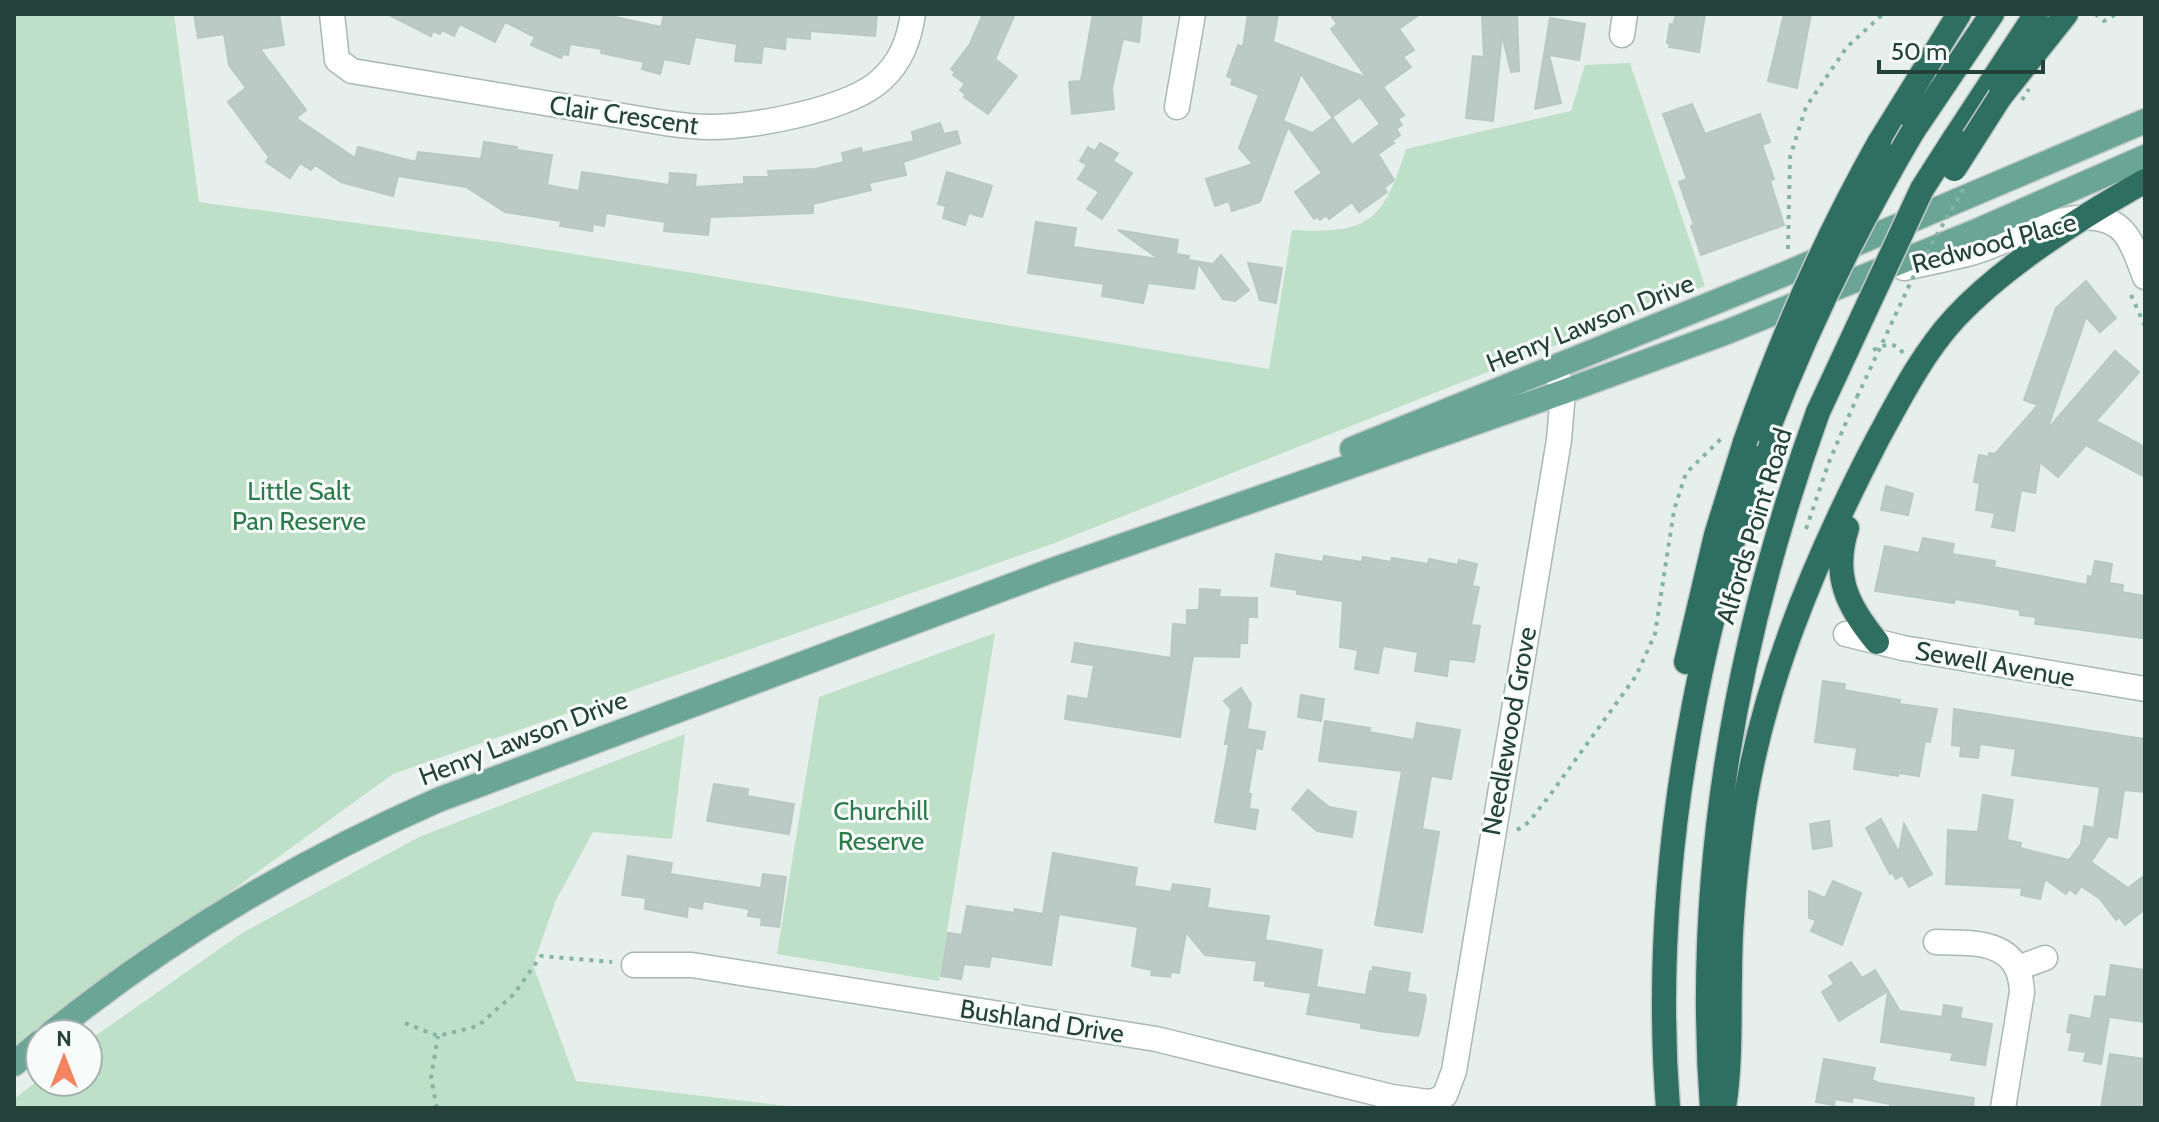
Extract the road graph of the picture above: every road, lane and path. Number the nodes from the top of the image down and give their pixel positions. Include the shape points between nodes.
1 (332, 14) edge
2 (913, 14) edge
3 (1193, 14) edge
4 (1883, 14) edge
5 (1959, 14) edge
6 (1992, 14) edge
7 (2036, 14) edge
8 (2066, 14) edge
9 (2095, 14) edge
10 (2116, 14) edge
11 (2029, 89) dead end
12 (2002, 96) junction
13 (1177, 107) dead end
14 (2145, 121) edge
15 (2145, 157) edge
16 (2145, 181) edge
17 (1967, 184) dead end
18 (2088, 217) junction
19 (1787, 273) junction
20 (2145, 277) edge
21 (1859, 278) junction
22 (1555, 368) junction
23 (1563, 392) junction
24 (1756, 437) junction
25 (1869, 456) junction
26 (1803, 539) dead end
27 (1053, 570) junction
28 (1846, 634) dead end
29 (1877, 642) junction
30 (2145, 689) edge
31 (1936, 942) dead end
32 (2045, 958) dead end
33 (634, 965) joint
34 (2018, 968) junction
35 (72, 1018) edge
36 (405, 1023) dead end
37 (438, 1036) junction
38 (1445, 1095) joint
39 (437, 1108) edge
40 (1668, 1108) edge
41 (1712, 1108) edge
42 (1724, 1108) edge
43 (2003, 1108) edge

1 - 2 street, Clair Crescent via 337,60 352,71 708,127 751,123 862,94 897,63
3 - 13 street
4 - 19 path via 1847,47 1806,107 1790,157
5 - 24 highway, bridge via 1879,143 1807,285 1771,370
6 - 24 highway, Alfords Point Road, bridge via 1867,210
7 - 12 highway, Alfords Point Road
8 - 12 highway
9 - 10 path via 2104,21
11 - 12 path, bridge
12 - 41 highway, Alfords Point Road, bridge via 1922,189 1818,412 1763,581 1740,677 1715,847 1709,947
14 - 19 main road, Henry Lawson Drive
15 - 21 main road, Henry Lawson Drive
16 - 18 highway
17 - 26 path, bridge via 1916,271 1857,397
18 - 20 street, Redwood Place via 2109,221 2123,231
18 - 21 street, Redwood Place via 2055,222 1973,252
18 - 25 highway via 2001,275 1952,321 1911,377
19 - 22 main road, Henry Lawson Drive
21 - 23 main road, Henry Lawson Drive
22 - 23 street, Needlewood Grove
22 - 27 main road, Henry Lawson Drive
23 - 27 main road, Henry Lawson Drive
23 - 38 street, Needlewood Grove via 1454,1071
24 - 40 highway, Alfords Point Road via 1703,659 1670,859 1664,983
25 - 29 highway via 1840,560 1852,607
25 - 42 highway via 1800,612 1753,759 1734,899 1731,1063
27 - 35 main road, Henry Lawson Drive via 373,828 193,931
28 - 29 street, Sewell Avenue
29 - 30 street, Sewell Avenue
31 - 34 street via 1995,948
32 - 34 street
33 - 37 path via 541,956 514,994 478,1026
33 - 38 street, Bushland Drive via 692,965 1156,1039 1392,1097 1428,1102
34 - 43 street via 2022,992
36 - 37 path
37 - 39 path via 431,1078

